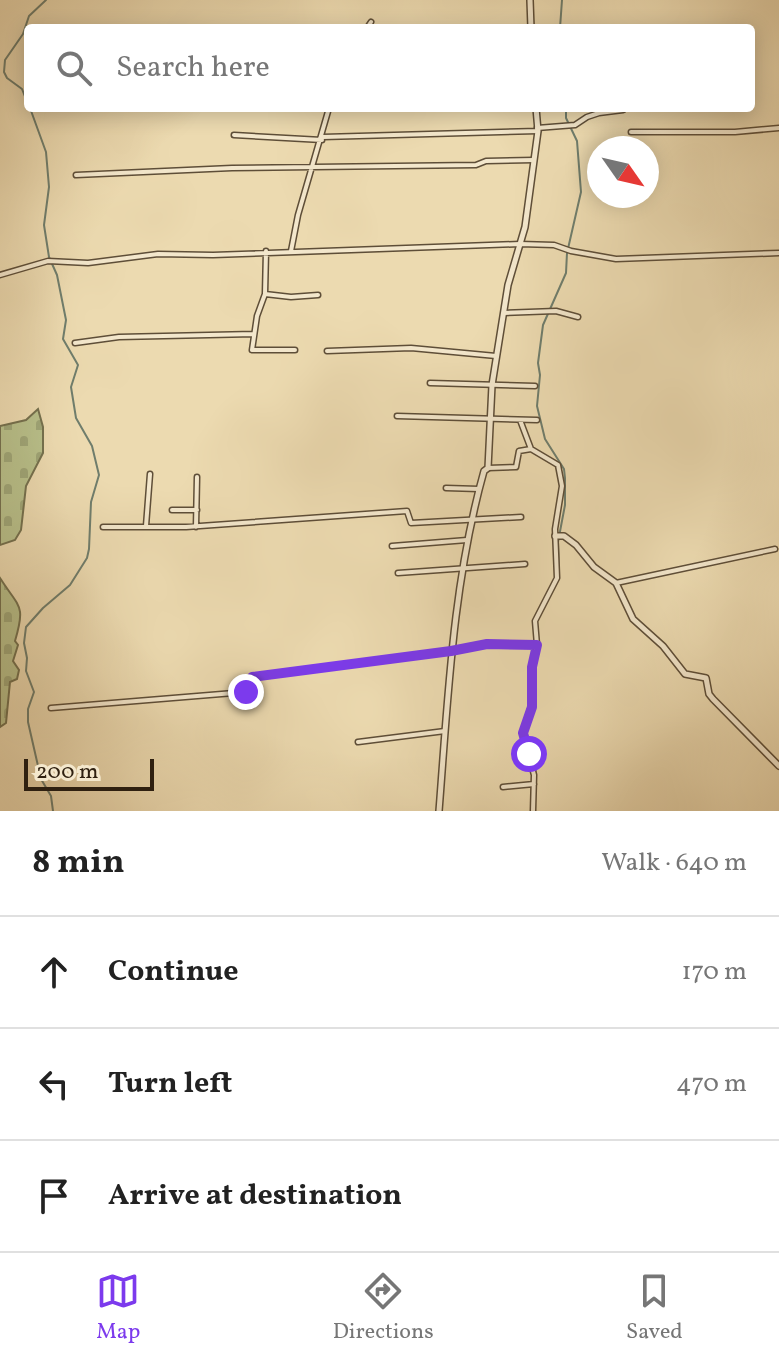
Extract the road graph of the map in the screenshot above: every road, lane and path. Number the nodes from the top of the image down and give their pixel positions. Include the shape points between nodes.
1 (530, 0) edge
2 (531, 24) edge
3 (328, 112) edge
4 (536, 112) edge
5 (607, 112) edge
6 (779, 128) edge
7 (538, 130) junction
8 (631, 132) dead end
9 (234, 135) dead end
10 (322, 138) junction
11 (534, 160) junction
12 (312, 166) junction
13 (76, 175) dead end
14 (520, 244) junction
15 (266, 251) junction
16 (291, 251) junction
17 (779, 253) edge
18 (0, 275) edge
19 (265, 294) junction
20 (318, 295) dead end
21 (504, 313) junction
22 (578, 317) dead end
23 (254, 334) junction
24 (75, 343) dead end
25 (295, 350) dead end
26 (327, 351) dead end
27 (497, 356) junction
28 (430, 383) dead end
29 (492, 385) junction
30 (535, 386) dead end
31 (397, 416) dead end
32 (491, 418) junction
33 (520, 420) junction
34 (537, 420) dead end
35 (531, 449) junction
36 (488, 468) junction
37 (150, 474) dead end
38 (197, 477) dead end
39 (446, 488) dead end
40 (479, 489) junction
41 (172, 510) dead end
42 (197, 510) junction
43 (521, 517) dead end
44 (472, 519) junction
45 (146, 526) junction
46 (103, 527) dead end
47 (196, 527) junction
48 (555, 536) junction
49 (467, 540) junction
50 (392, 546) dead end
51 (775, 549) dead end
52 (525, 564) dead end
53 (463, 567) junction
54 (398, 573) dead end
55 (616, 583) junction
56 (537, 645) junction
57 (451, 651) junction
58 (51, 708) dead end
59 (445, 731) junction
60 (358, 742) dead end
61 (779, 766) edge
62 (534, 784) junction
63 (503, 787) dead end
64 (439, 811) edge
65 (533, 811) edge

1 - 2 street
3 - 10 street
4 - 7 street
5 - 7 street via 575,125
6 - 8 street
7 - 10 street
7 - 11 street
9 - 10 street
10 - 12 street
11 - 12 street
11 - 14 street
12 - 13 street
12 - 16 street
14 - 16 street
14 - 17 street via 554,245 616,259
14 - 21 street
15 - 16 street
15 - 18 street via 48,261
15 - 19 street
19 - 20 street
19 - 23 street
21 - 22 street via 556,311
21 - 27 street
23 - 24 street
23 - 25 street via 253,350
26 - 27 street via 411,348
27 - 29 street
28 - 29 street
29 - 30 street
29 - 32 street
31 - 32 street
32 - 33 street
32 - 36 street
33 - 34 street
33 - 35 street
35 - 36 street via 519,451 516,467
35 - 48 street via 560,470 562,497
36 - 40 street
37 - 45 street
38 - 42 street
39 - 40 street
40 - 44 street
41 - 42 street
42 - 47 street
43 - 44 street
44 - 47 street via 410,523 407,511
44 - 49 street
45 - 46 street
45 - 47 street
48 - 55 street via 576,545
48 - 56 street via 557,578 535,621
49 - 50 street
49 - 53 street
51 - 55 street
52 - 53 street
53 - 54 street
53 - 57 street
55 - 61 street via 633,619 685,674 706,678 713,699
56 - 57 street via 487,644
56 - 62 street via 532,707 523,738
57 - 58 street via 252,677 246,692
57 - 59 street
59 - 60 street
59 - 64 street
62 - 63 street
62 - 65 street

